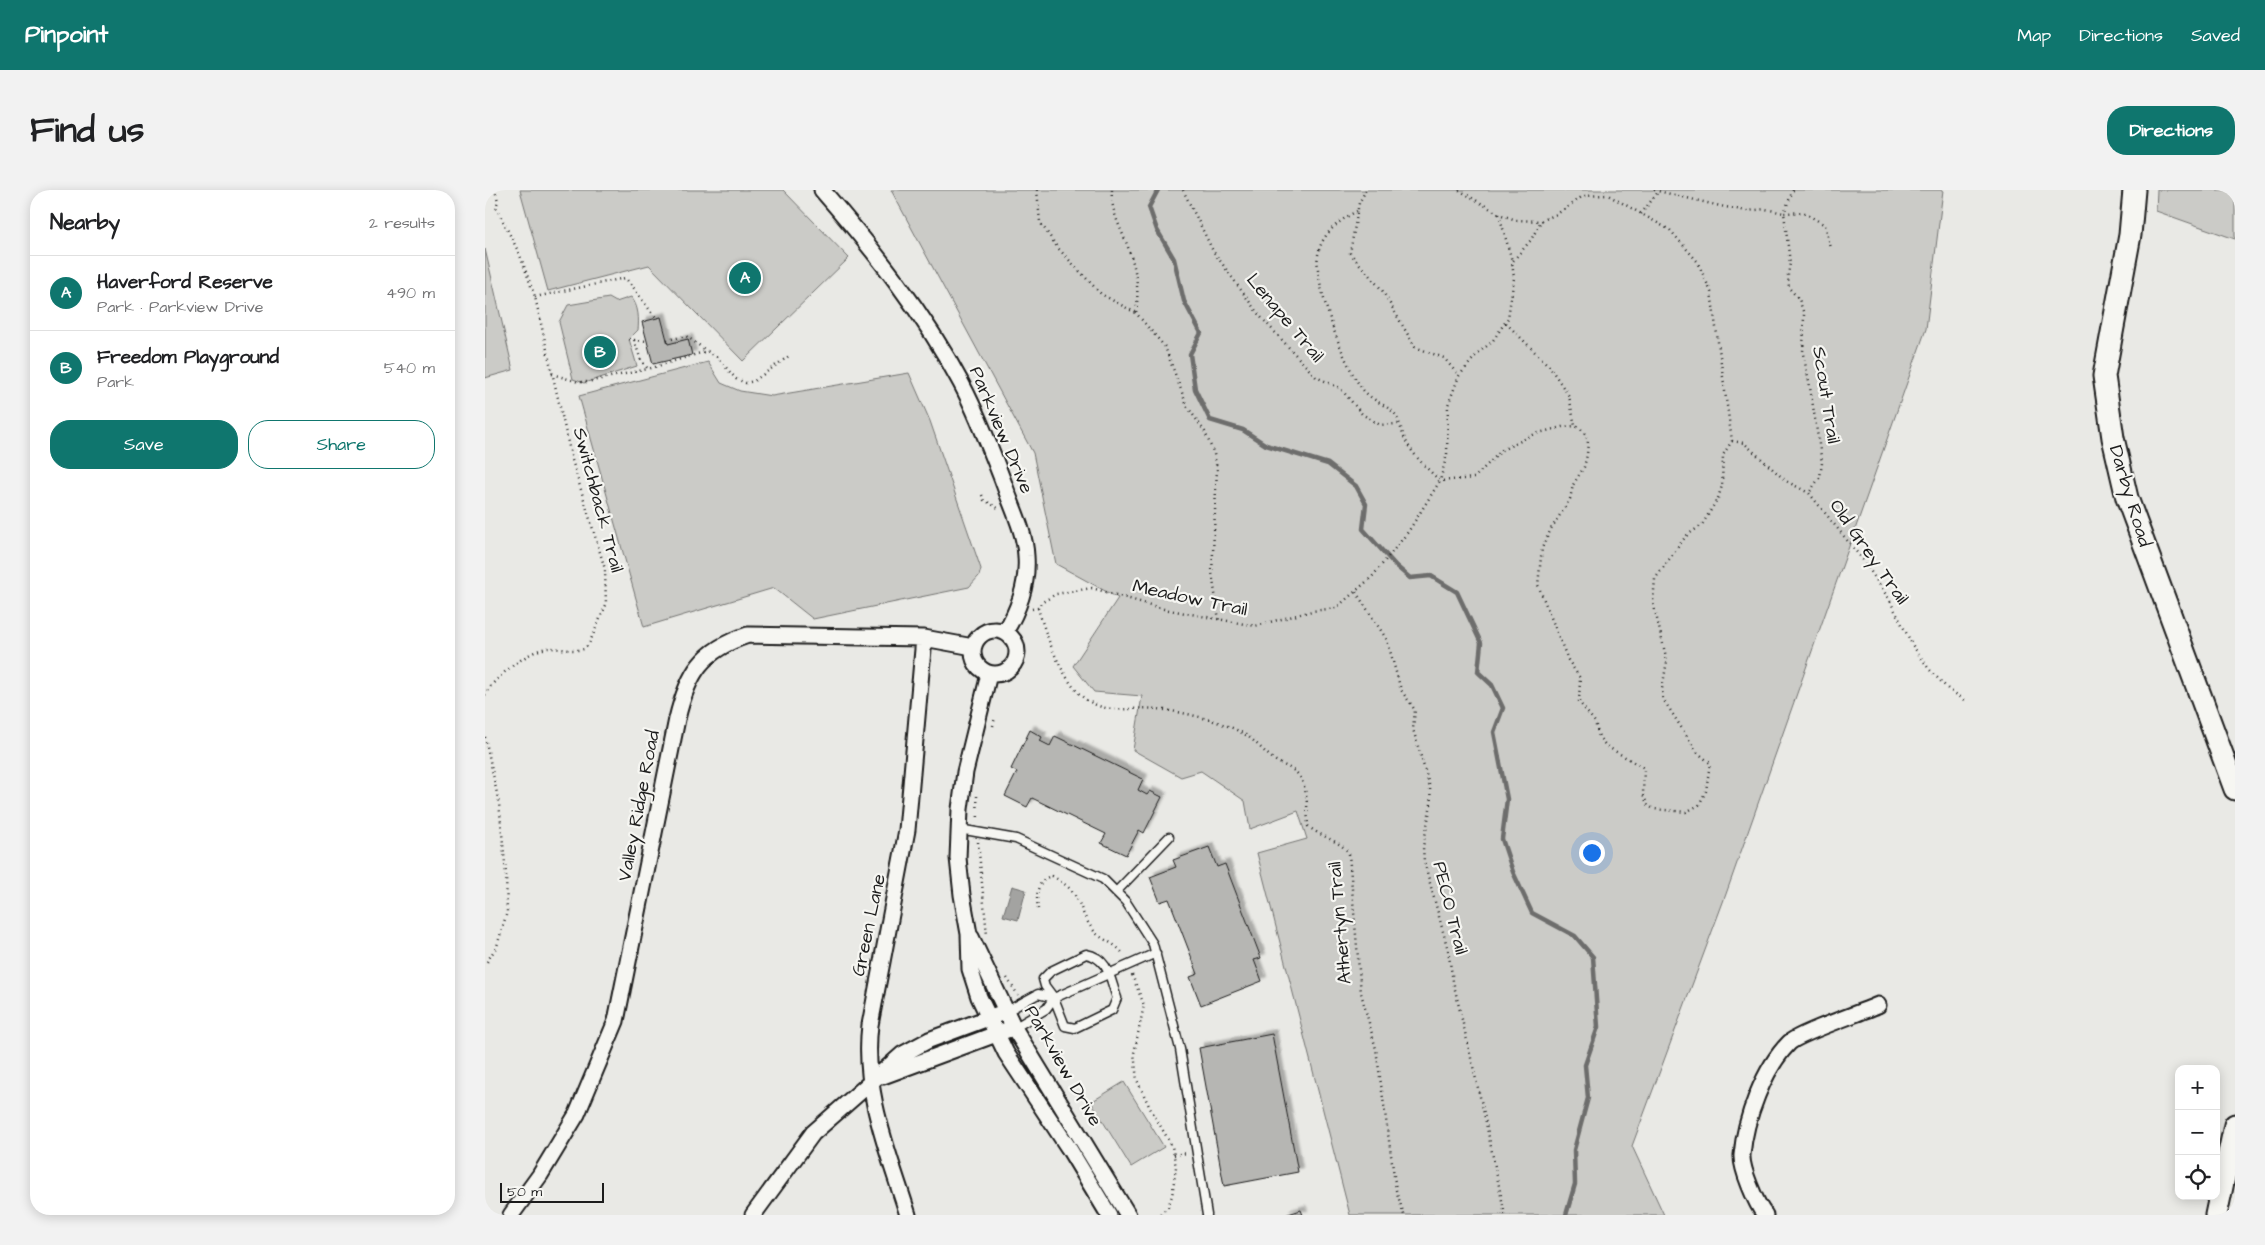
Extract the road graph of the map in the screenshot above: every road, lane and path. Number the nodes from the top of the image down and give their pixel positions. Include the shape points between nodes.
1 (495, 190) edge
2 (822, 190) edge
3 (1037, 190) edge
4 (1112, 190) edge
5 (1183, 190) edge
6 (1366, 190) edge
7 (1459, 190) edge
8 (1654, 190) edge
9 (1793, 190) edge
10 (2134, 190) edge
11 (1658, 192) junction
12 (1357, 211) junction
13 (1785, 213) junction
14 (1499, 214) junction
15 (1641, 214) junction
16 (1541, 221) junction
17 (1831, 248) dead end
18 (1512, 262) junction
19 (535, 297) junction
20 (1136, 313) junction
21 (657, 318) dead end
22 (1505, 323) junction
23 (629, 339) dead end
24 (633, 340) junction
25 (667, 340) dead end
26 (647, 341) dead end
27 (707, 351) junction
28 (789, 356) dead end
29 (648, 369) junction
30 (551, 374) junction
31 (1459, 376) junction
32 (1399, 424) junction
33 (1575, 426) junction
34 (1732, 440) junction
35 (1440, 481) junction
36 (1809, 493) junction
37 (982, 495) dead end
38 (1001, 510) dead end
39 (1356, 592) junction
40 (1038, 608) junction
41 (1027, 609) dead end
42 (1219, 620) junction
43 (1005, 632) junction
44 (924, 638) junction
45 (973, 647) junction
46 (989, 674) junction
47 (485, 695) edge
48 (1965, 700) dead end
49 (485, 737) edge
50 (2235, 789) edge
51 (959, 828) junction
52 (1169, 837) dead end
53 (977, 842) dead end
54 (1116, 892) junction
55 (1038, 909) dead end
56 (969, 934) junction
57 (989, 941) dead end
58 (1155, 953) junction
59 (1124, 955) dead end
60 (485, 965) edge
61 (1131, 971) dead end
62 (1108, 972) junction
63 (1006, 976) dead end
64 (1018, 996) dead end
65 (1054, 998) junction
66 (1878, 1005) dead end
67 (1007, 1011) junction
68 (989, 1018) junction
69 (1014, 1028) junction
70 (997, 1034) junction
71 (870, 1081) junction
72 (2235, 1124) edge
73 (511, 1215) edge
74 (753, 1215) edge
75 (908, 1215) edge
76 (1109, 1215) edge
77 (1128, 1215) edge
78 (1159, 1215) edge
79 (1207, 1215) edge
80 (1404, 1215) edge
81 (1505, 1215) edge
82 (1765, 1215) edge
83 (2216, 1215) edge

1 - 19 path, Switchback Trail via 496,207 520,255
2 - 43 street, Parkview Drive via 906,295 947,358 973,406 1010,500 1026,554 1021,596 1014,618
3 - 20 path via 1040,222 1057,247 1101,294
4 - 20 path via 1111,203 1130,253 1139,290
5 - 32 path, Lenape Trail via 1213,251 1259,314 1316,377 1340,388 1362,414 1380,425
6 - 12 path
7 - 14 path
8 - 11 path
9 - 13 path, Scout Trail
10 - 50 main road, Darby Road via 2130,235 2104,376 2113,438 2127,498
11 - 13 path via 1747,211 1765,209
11 - 15 path
12 - 31 path via 1350,253 1382,290 1415,347 1444,358
12 - 32 path via 1343,219 1323,240 1318,254 1318,269 1335,335 1348,362 1365,392 1395,413
13 - 17 path via 1803,212 1825,225
13 - 36 path, Scout Trail via 1790,263 1787,275 1789,288 1799,300 1804,314 1803,354 1822,464 1820,477
14 - 16 path via 1516,220
14 - 18 path, Meadow Trail
15 - 16 path via 1607,195 1595,194 1583,196
15 - 34 path via 1680,239 1697,261 1711,292
16 - 18 path via 1531,240
18 - 22 path, Meadow Trail via 1511,308
19 - 21 path via 625,278 638,291 644,306
19 - 30 path, Switchback Trail
20 - 42 path via 1165,348 1187,406 1205,432 1214,454 1217,493 1212,573
22 - 31 path, Meadow Trail via 1492,342
22 - 33 path via 1549,366 1569,396
23 - 24 path
24 - 26 path
24 - 29 path
25 - 27 path via 686,336
27 - 28 path via 717,357 736,379 746,383 754,381
27 - 29 path
29 - 30 path via 578,382
30 - 47 path, Switchback Trail via 572,460 605,569 606,604 584,649 539,650 500,676
31 - 35 path, Meadow Trail via 1447,405 1447,454
32 - 35 path via 1413,453
33 - 34 path via 1581,428 1588,440 1587,455 1570,499 1542,548 1538,585 1568,660 1580,678 1579,702 1595,722 1599,737 1606,746 1644,768 1646,804 1654,809 1686,812 1699,805 1706,791 1710,763 1697,752 1663,699 1667,661 1653,602 1655,579 1686,536 1703,525 1718,498 1722,486 1723,455
33 - 35 path via 1535,434 1502,450 1474,478
34 - 36 path, Old Grey Trail via 1744,443 1786,481
35 - 39 path, Meadow Trail via 1407,532
36 - 48 path, Old Grey Trail via 1868,568 1929,670
37 - 38 path via 984,500
39 - 42 path, Meadow Trail via 1336,608 1255,626
39 - 81 path, PECO Trail via 1387,640 1401,690 1415,710 1413,729 1430,788 1431,804 1423,847 1424,861 1448,950
40 - 41 path
40 - 42 path, Meadow Trail via 1056,594 1091,588 1156,607
40 - 80 path, Athertyn Trail via 1059,662 1081,696 1111,710 1155,708 1235,728 1276,761 1295,771 1306,794 1308,826 1346,848 1361,993 1376,1049 1396,1190
43 - 45 street via 983,633
43 - 46 street via 1015,642 1017,658 1002,674
44 - 45 street, Valley Ridge Road
44 - 71 street, Green Lane via 907,830 870,1025
44 - 73 street, Valley Ridge Road via 748,635 724,643 696,668 688,680 681,703 616,1021 577,1114
45 - 46 street via 975,661
46 - 51 street, Parkview Drive via 965,772
49 - 60 path via 499,803 507,903 502,932
51 - 54 lane via 1015,839 1103,879
51 - 56 street, Parkview Drive via 961,895
52 - 54 lane
53 - 57 path via 984,925
54 - 58 lane via 1153,944
55 - 59 path via 1036,897 1039,887 1044,879 1052,876 1072,889 1094,932 1118,947
56 - 67 street, Parkview Drive
56 - 68 street, Parkview Drive via 970,968
58 - 62 lane
58 - 79 lane via 1180,1049
61 - 78 path via 1144,1005 1134,1053 1137,1080 1173,1146 1172,1196 1168,1207
62 - 65 lane
62 - 65 lane via 1097,956 1086,954 1051,971 1043,979
62 - 65 lane via 1117,998 1112,1010 1075,1028 1065,1026
63 - 64 path
65 - 67 lane via 1038,994
65 - 69 lane via 1047,1008
66 - 82 street via 1790,1042 1772,1068 1750,1110 1742,1157 1757,1206
67 - 68 street
67 - 69 street, Parkview Drive
68 - 70 street, Parkview Drive
68 - 71 street via 929,1040 903,1054
69 - 70 street
69 - 77 street, Parkview Drive
70 - 71 street
70 - 76 street, Parkview Drive via 1016,1070
71 - 74 street via 813,1133
71 - 75 street, Green Lane
72 - 83 main road

